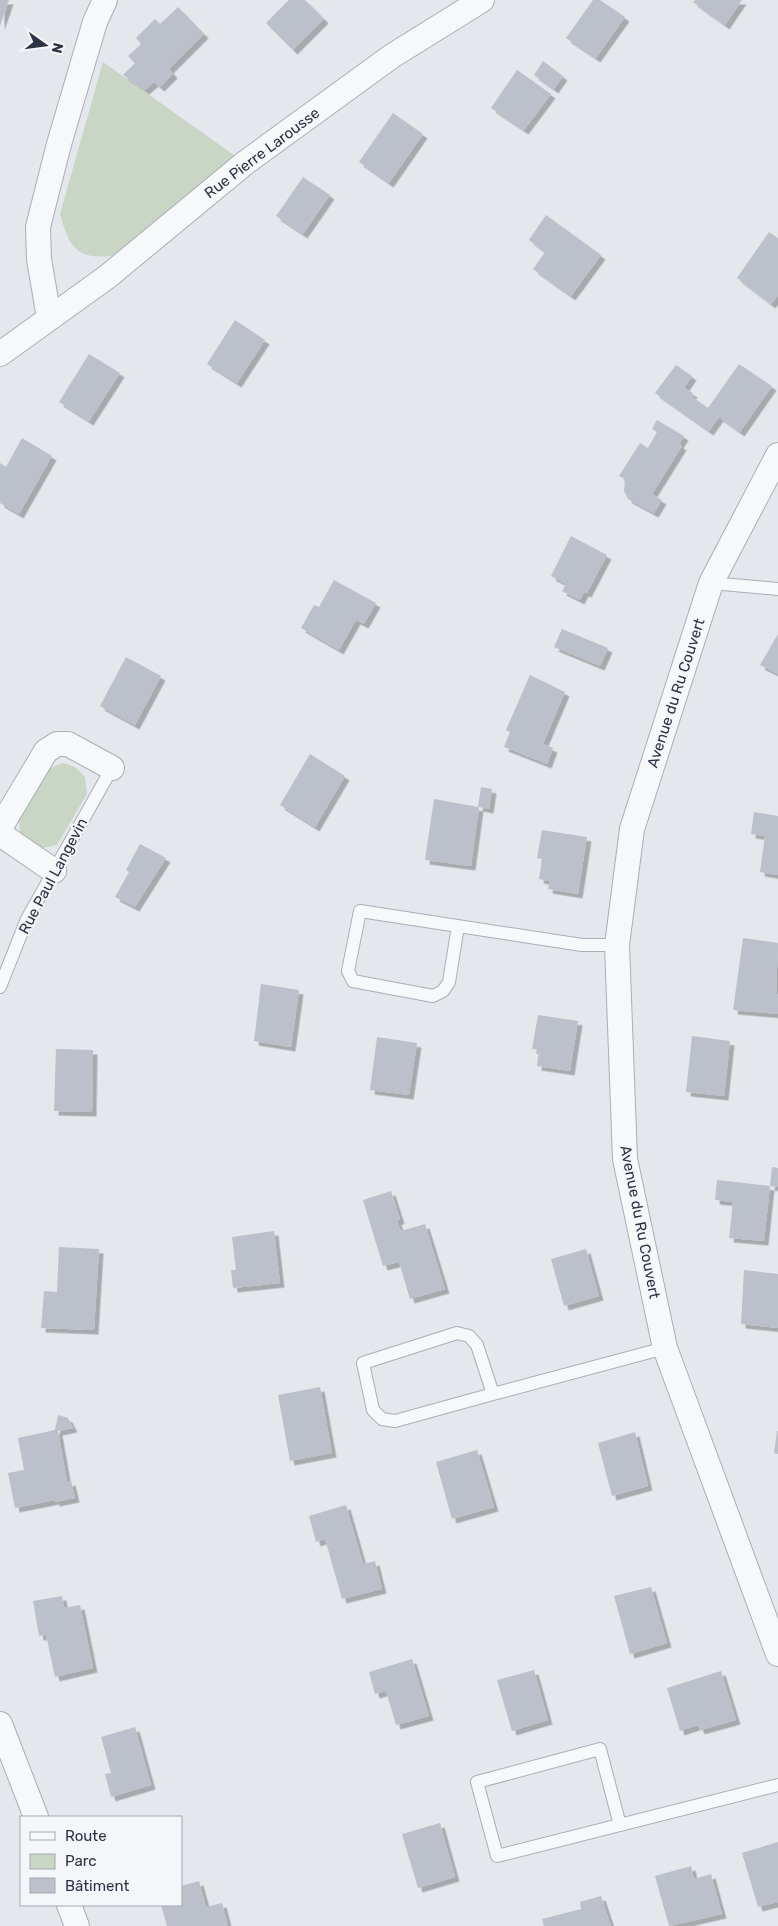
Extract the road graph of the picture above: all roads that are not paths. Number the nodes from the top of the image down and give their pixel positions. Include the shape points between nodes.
1 (105, 0) edge
2 (482, 0) edge
3 (49, 318) junction
4 (0, 354) edge
5 (778, 455) edge
6 (711, 583) junction
7 (778, 589) edge
8 (112, 768) joint
9 (0, 828) edge
10 (0, 834) edge
11 (54, 871) junction
12 (458, 926) junction
13 (617, 945) junction
14 (0, 987) edge
15 (665, 1348) junction
16 (493, 1394) junction
17 (778, 1654) edge
18 (0, 1724) edge
19 (778, 1785) edge
20 (36, 1816) edge
21 (620, 1825) junction
22 (69, 1906) edge
23 (77, 1926) edge

1 - 3 street via 95,22 64,126 38,227 39,259
2 - 3 street, Rue Pierre Larousse via 392,56 253,158 107,277
3 - 4 street, Rue Pierre Larousse
5 - 6 street, Avenue du Ru Couvert
6 - 7 lane
6 - 13 street, Avenue du Ru Couvert via 632,829
8 - 9 street via 68,744 57,744 46,751
8 - 11 lane, Rue Paul Langevin
10 - 11 street
11 - 14 lane, Rue Paul Langevin via 28,919
12 - 12 lane via 360,911 348,971 353,981 433,996 443,991 449,982
12 - 13 lane via 582,945
13 - 15 street, Avenue du Ru Couvert via 625,1159
15 - 16 lane
15 - 17 street, Avenue du Ru Couvert
16 - 16 lane via 477,1345 469,1336 457,1333 363,1363 373,1410 382,1419 395,1421
18 - 20 street
19 - 21 lane
21 - 21 lane via 600,1749 477,1782 497,1856
22 - 23 street

